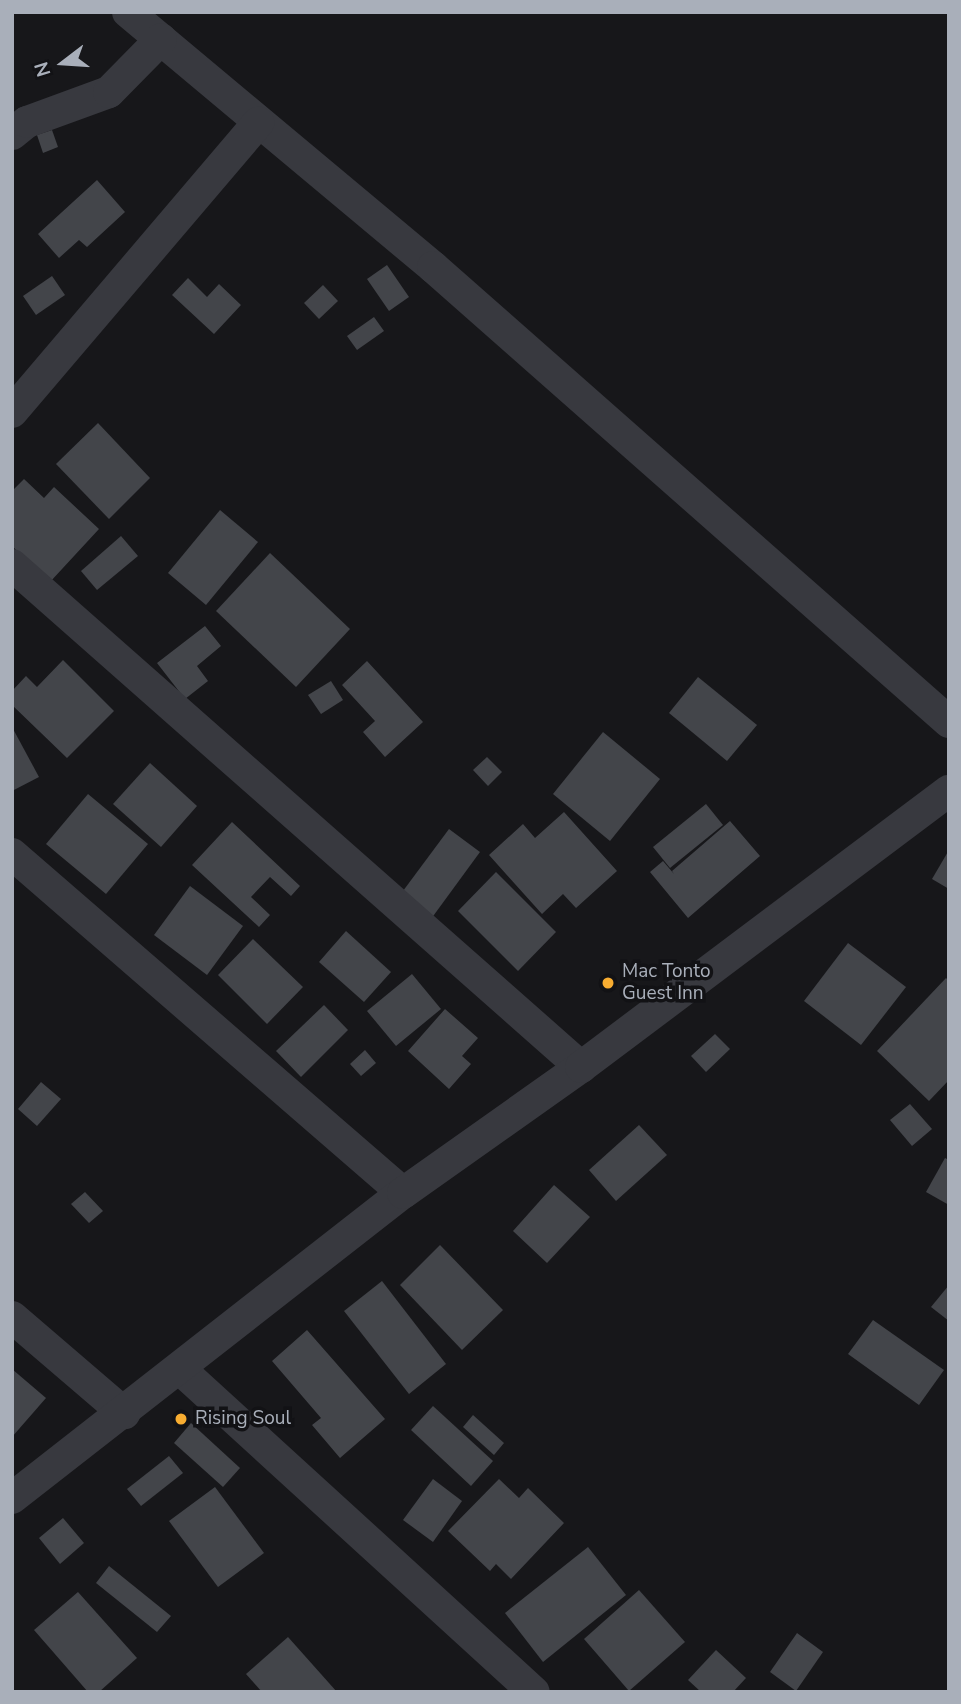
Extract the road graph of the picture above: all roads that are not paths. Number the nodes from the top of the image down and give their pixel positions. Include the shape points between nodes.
1 (128, 12) edge
2 (161, 39) junction
3 (258, 123) junction
4 (12, 134) edge
5 (12, 412) edge
6 (12, 565) edge
7 (949, 722) edge
8 (949, 791) edge
9 (12, 854) edge
10 (581, 1067) junction
11 (403, 1193) junction
12 (12, 1317) edge
13 (180, 1369) junction
14 (124, 1413) junction
15 (12, 1498) edge
16 (534, 1692) edge

1 - 2 street
2 - 3 street
2 - 4 street via 109,92 27,122
3 - 5 street
3 - 7 street via 433,267
6 - 10 street
8 - 10 street
9 - 11 street
10 - 11 street
11 - 13 street
12 - 14 street
13 - 14 street
13 - 16 street
14 - 15 street

